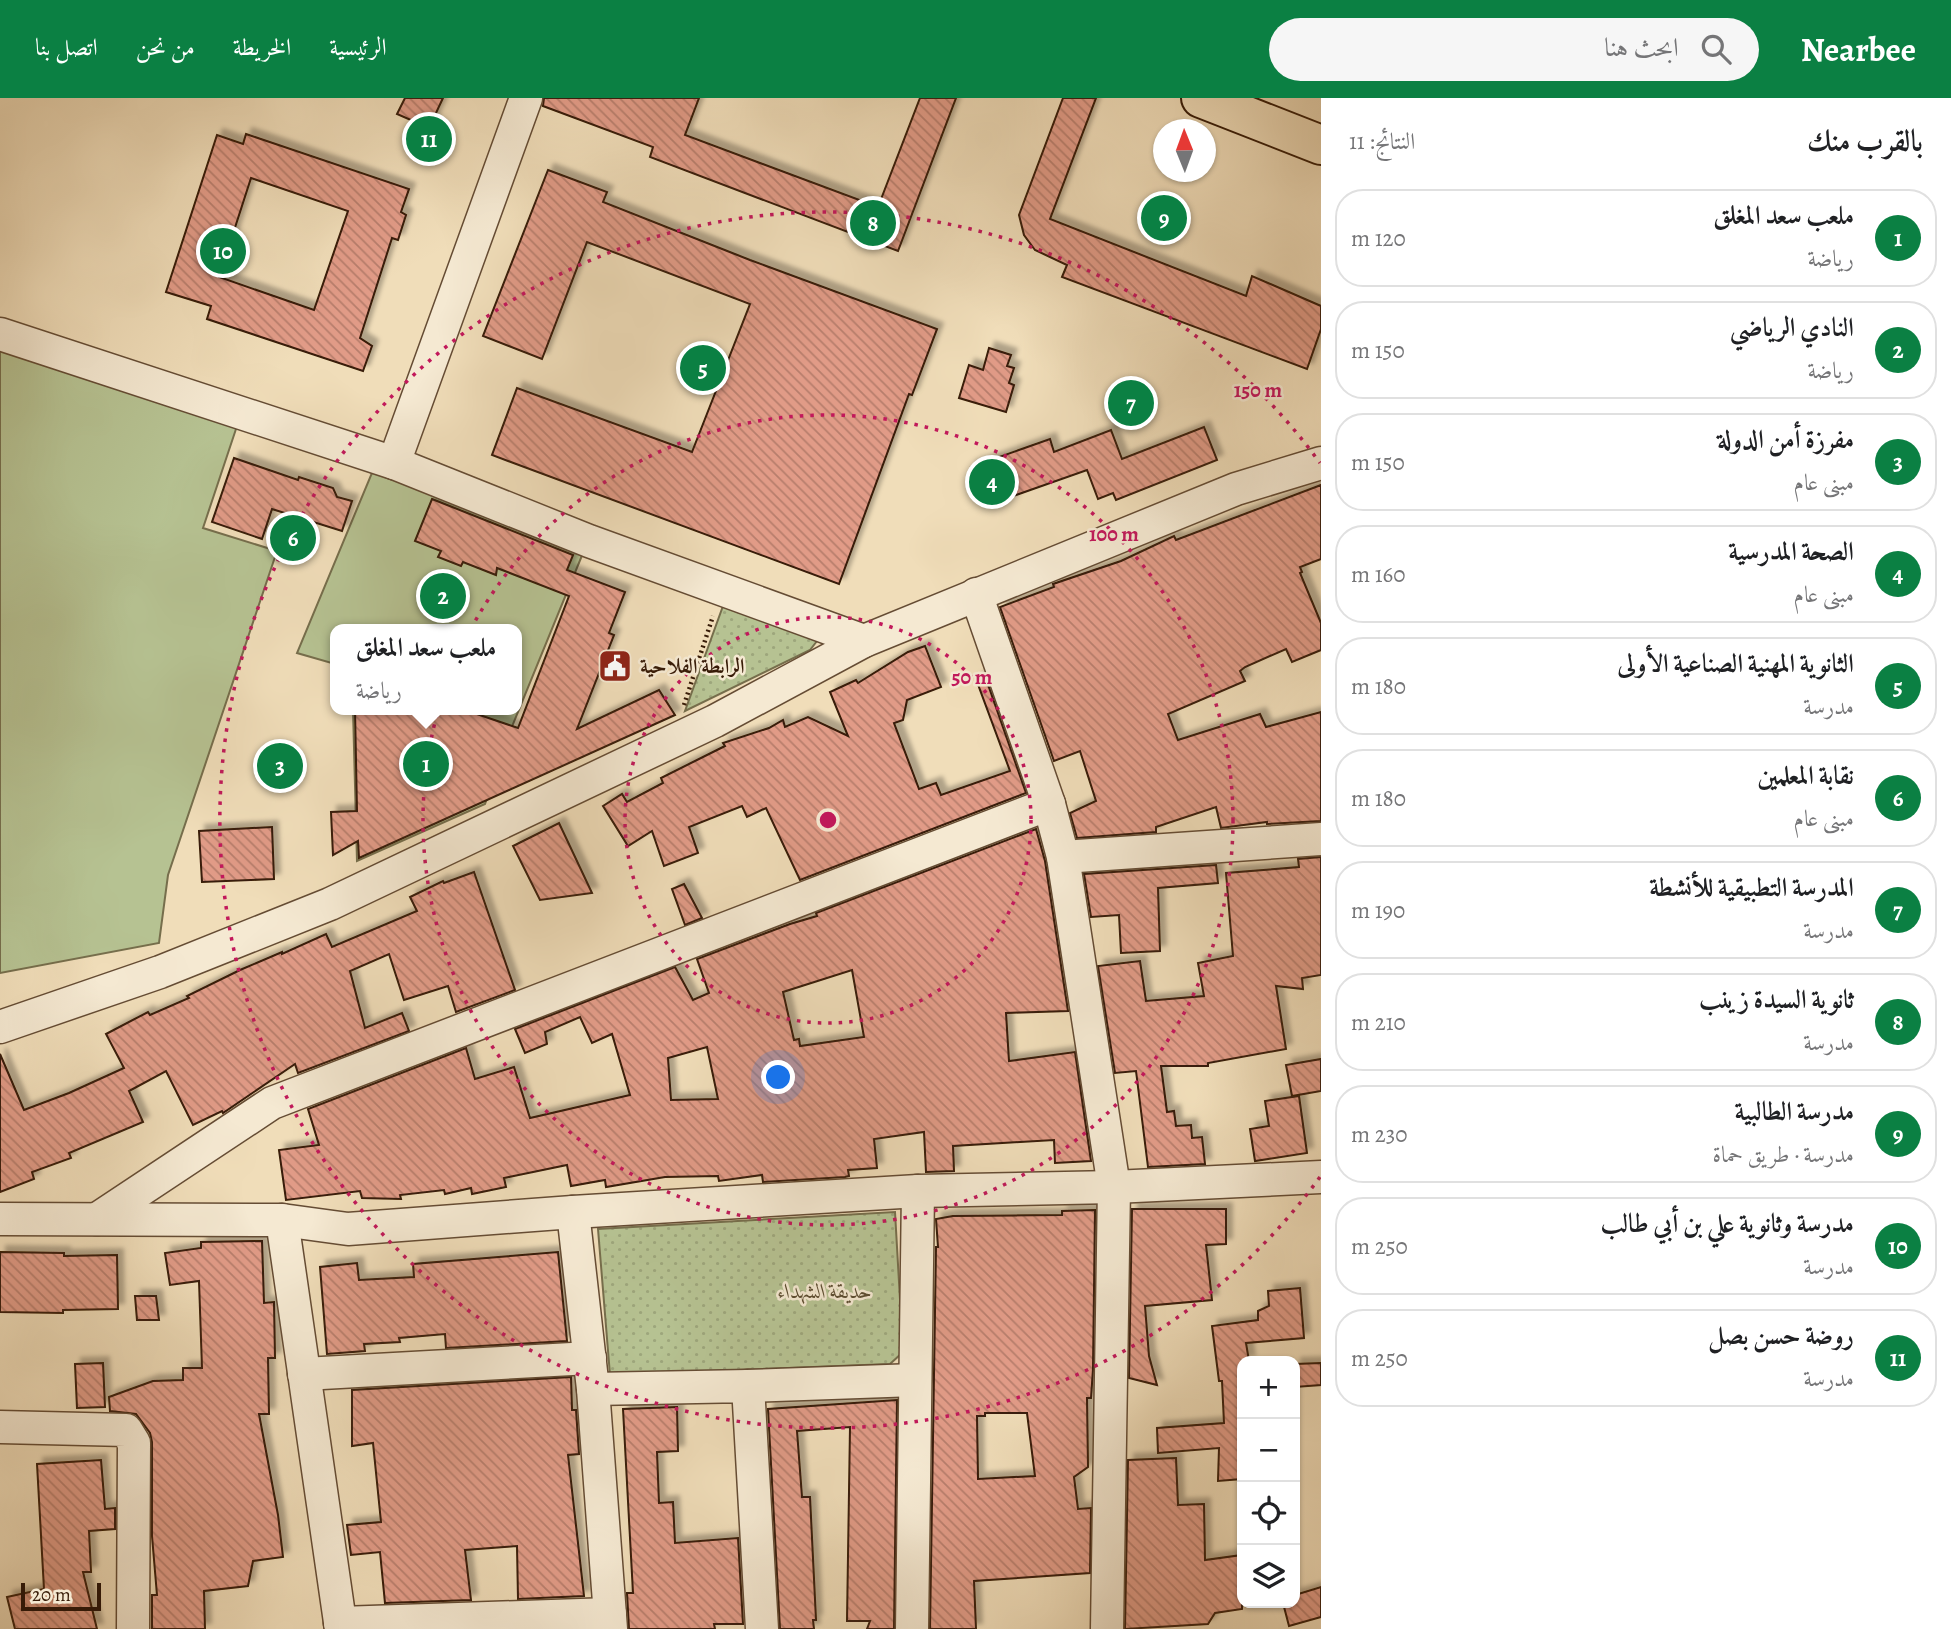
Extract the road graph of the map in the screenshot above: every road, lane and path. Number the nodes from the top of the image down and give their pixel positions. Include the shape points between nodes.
1 (526, 98) edge
2 (1201, 98) edge
3 (1269, 98) edge
4 (1321, 118) edge
5 (1321, 145) edge
6 (0, 334) edge
7 (394, 463) junction
8 (1321, 463) edge
9 (723, 589) junction
10 (976, 594) junction
11 (864, 640) junction
12 (672, 741) junction
13 (1049, 804) junction
14 (1321, 839) edge
15 (1063, 857) junction
16 (0, 1027) edge
17 (1321, 1177) edge
18 (1114, 1187) junction
19 (918, 1191) junction
20 (573, 1212) junction
21 (0, 1219) edge
22 (97, 1219) junction
23 (282, 1220) junction
24 (590, 1358) junction
25 (304, 1374) junction
26 (915, 1380) junction
27 (748, 1386) junction
28 (593, 1390) junction
29 (0, 1427) edge
30 (610, 1621) edge
31 (341, 1626) edge
32 (132, 1629) edge
33 (762, 1629) edge
34 (912, 1629) edge
35 (1107, 1629) edge

1 - 7 street
2 - 5 main road
3 - 4 main road
6 - 7 street
7 - 9 street
8 - 10 street via 1236,489
9 - 11 street
9 - 12 path
10 - 11 street
10 - 13 street
11 - 12 street
12 - 16 street via 330,904 160,972
13 - 15 street
13 - 22 street via 272,1102
14 - 15 street
15 - 18 street
17 - 18 street
18 - 19 street
18 - 35 street
19 - 20 street
19 - 26 street
20 - 23 street via 348,1229
20 - 24 street
21 - 22 street
22 - 23 street
23 - 25 street
24 - 25 street
24 - 28 street
25 - 31 street
26 - 27 street
26 - 34 street
27 - 28 street
27 - 33 street
28 - 30 street
29 - 32 street via 126,1430 134,1443
30 - 31 street

